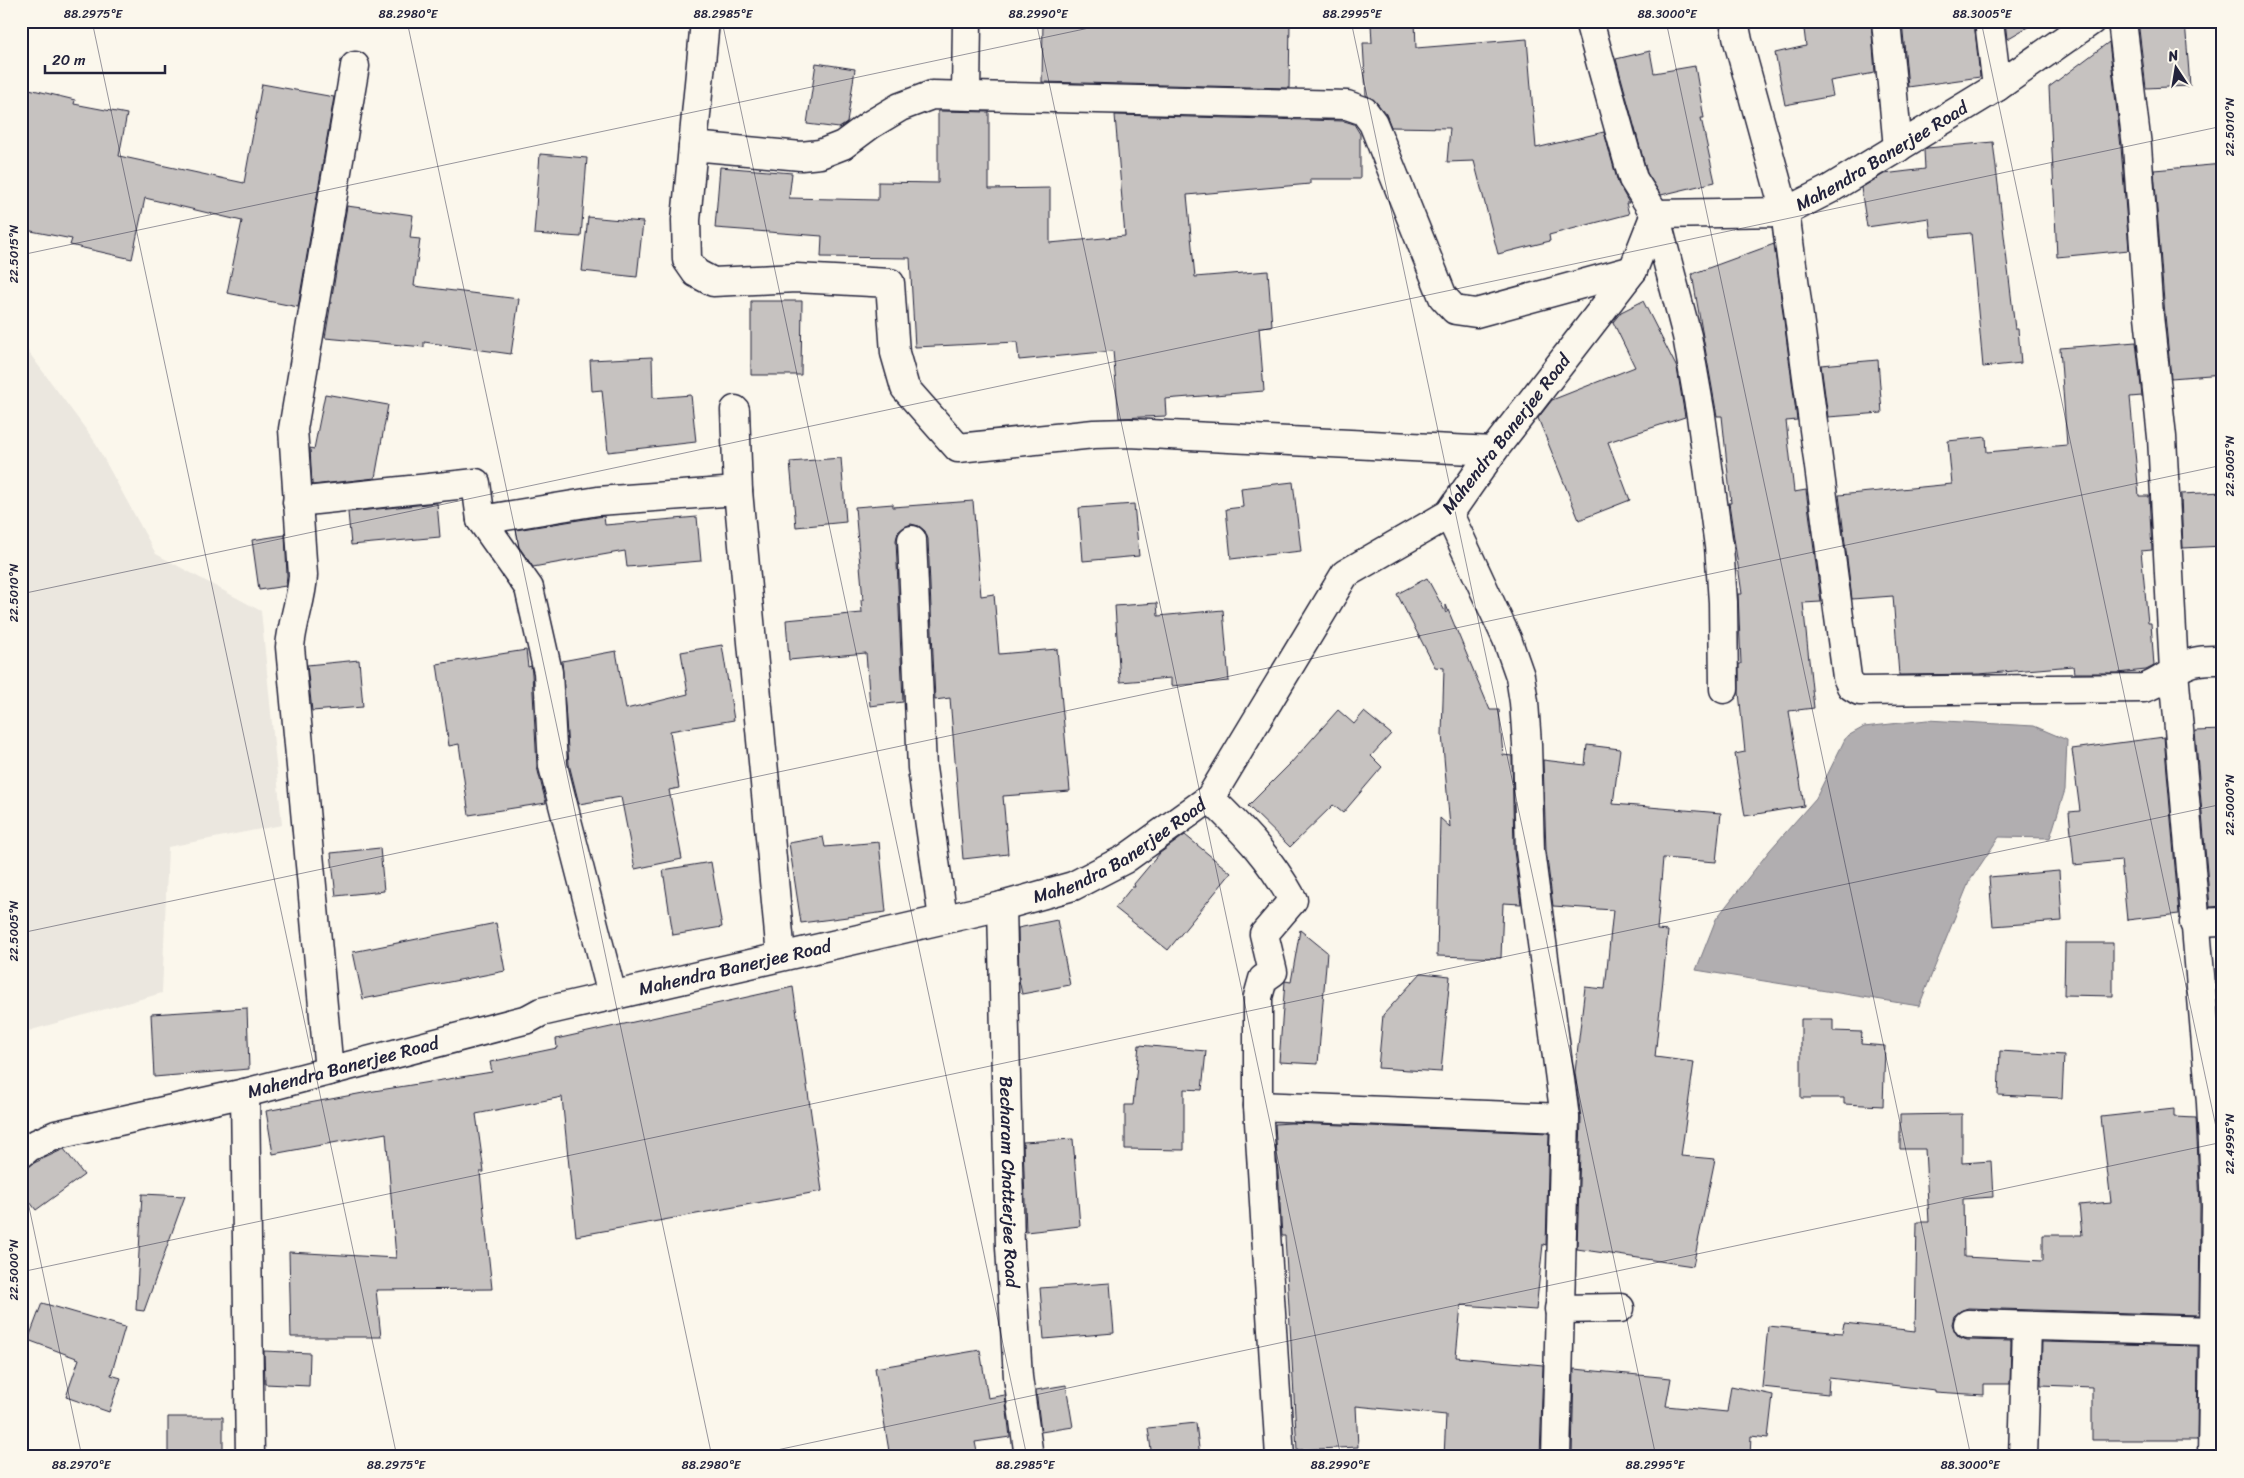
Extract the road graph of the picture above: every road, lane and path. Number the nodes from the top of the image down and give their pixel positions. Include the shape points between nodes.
1 (706, 21) edge
2 (966, 21) edge
3 (1589, 21) edge
4 (1734, 21) edge
5 (1886, 21) edge
6 (1989, 21) edge
7 (2092, 21) edge
8 (2122, 21) edge
9 (354, 66) dead end
10 (1996, 87) junction
11 (966, 95) junction
12 (693, 146) junction
13 (1898, 148) junction
14 (1785, 212) junction
15 (1655, 214) junction
16 (1633, 270) junction
17 (736, 410) dead end
18 (1493, 451) junction
19 (738, 490) junction
20 (298, 502) junction
21 (1449, 514) junction
22 (481, 520) junction
23 (912, 540) dead end
24 (2223, 660) edge
25 (2174, 671) junction
26 (1724, 689) dead end
27 (1210, 798) junction
28 (1002, 906) junction
29 (943, 919) junction
30 (2223, 922) edge
31 (2194, 923) junction
32 (781, 956) junction
33 (612, 995) junction
34 (329, 1071) junction
35 (245, 1093) junction
36 (2217, 1103) edge
37 (1258, 1106) junction
38 (1565, 1118) junction
39 (25, 1151) edge
40 (2219, 1206) edge
41 (1620, 1308) dead end
42 (1559, 1309) junction
43 (1968, 1324) dead end
44 (2027, 1327) junction
45 (2214, 1331) junction
46 (2216, 1452) edge
47 (250, 1457) edge
48 (1030, 1457) edge
49 (1280, 1457) edge
50 (1556, 1457) edge
51 (2023, 1457) edge

1 - 12 street
2 - 11 street
3 - 15 street via 1634,180
4 - 14 street
5 - 13 street
6 - 10 street
7 - 10 street, Mahendra Banerjee Road
8 - 25 street via 2137,146 2149,316 2162,437
9 - 20 street via 293,429
10 - 13 street, Mahendra Banerjee Road
11 - 12 street via 932,95 900,107 843,145 820,154 801,156
11 - 16 street via 1347,105 1364,111 1373,123 1443,296 1455,310 1476,313
12 - 18 street via 686,220 687,260 696,273 713,282 796,278 890,283 895,353 905,388 958,448 1129,433
13 - 14 street, Mahendra Banerjee Road
14 - 15 street, Mahendra Banerjee Road
14 - 25 street via 1851,686 1859,691 2144,688 2157,684
15 - 16 street, Mahendra Banerjee Road
15 - 26 street via 1687,336 1701,416 1719,546
16 - 18 street, Mahendra Banerjee Road
17 - 19 street
18 - 21 street, Mahendra Banerjee Road
19 - 22 street via 598,501
19 - 32 street
20 - 22 street via 476,483
20 - 34 street via 302,589 290,647
21 - 27 street, Mahendra Banerjee Road via 1345,574
21 - 38 street via 1507,639 1520,676 1527,744 1530,851
22 - 33 street via 529,588 548,672 553,766
23 - 29 street via 922,768
24 - 25 street via 2189,663
25 - 31 street
27 - 28 street, Mahendra Banerjee Road via 1116,864 1074,886
27 - 37 street via 1266,856 1293,900 1264,934 1273,972 1263,979 1258,997
28 - 29 street, Mahendra Banerjee Road
28 - 48 street, Becharam Chatterjee Road via 1010,1247 1018,1377
29 - 32 street, Mahendra Banerjee Road
30 - 31 street
31 - 36 street
32 - 33 street, Mahendra Banerjee Road
33 - 34 street, Mahendra Banerjee Road
34 - 35 street, Mahendra Banerjee Road
35 - 39 street, Mahendra Banerjee Road via 72,1131
35 - 47 street
36 - 40 street
37 - 38 street
37 - 49 street
38 - 42 street
40 - 45 street
41 - 42 street
42 - 50 street
43 - 44 street
44 - 45 street
44 - 51 street
45 - 46 street

